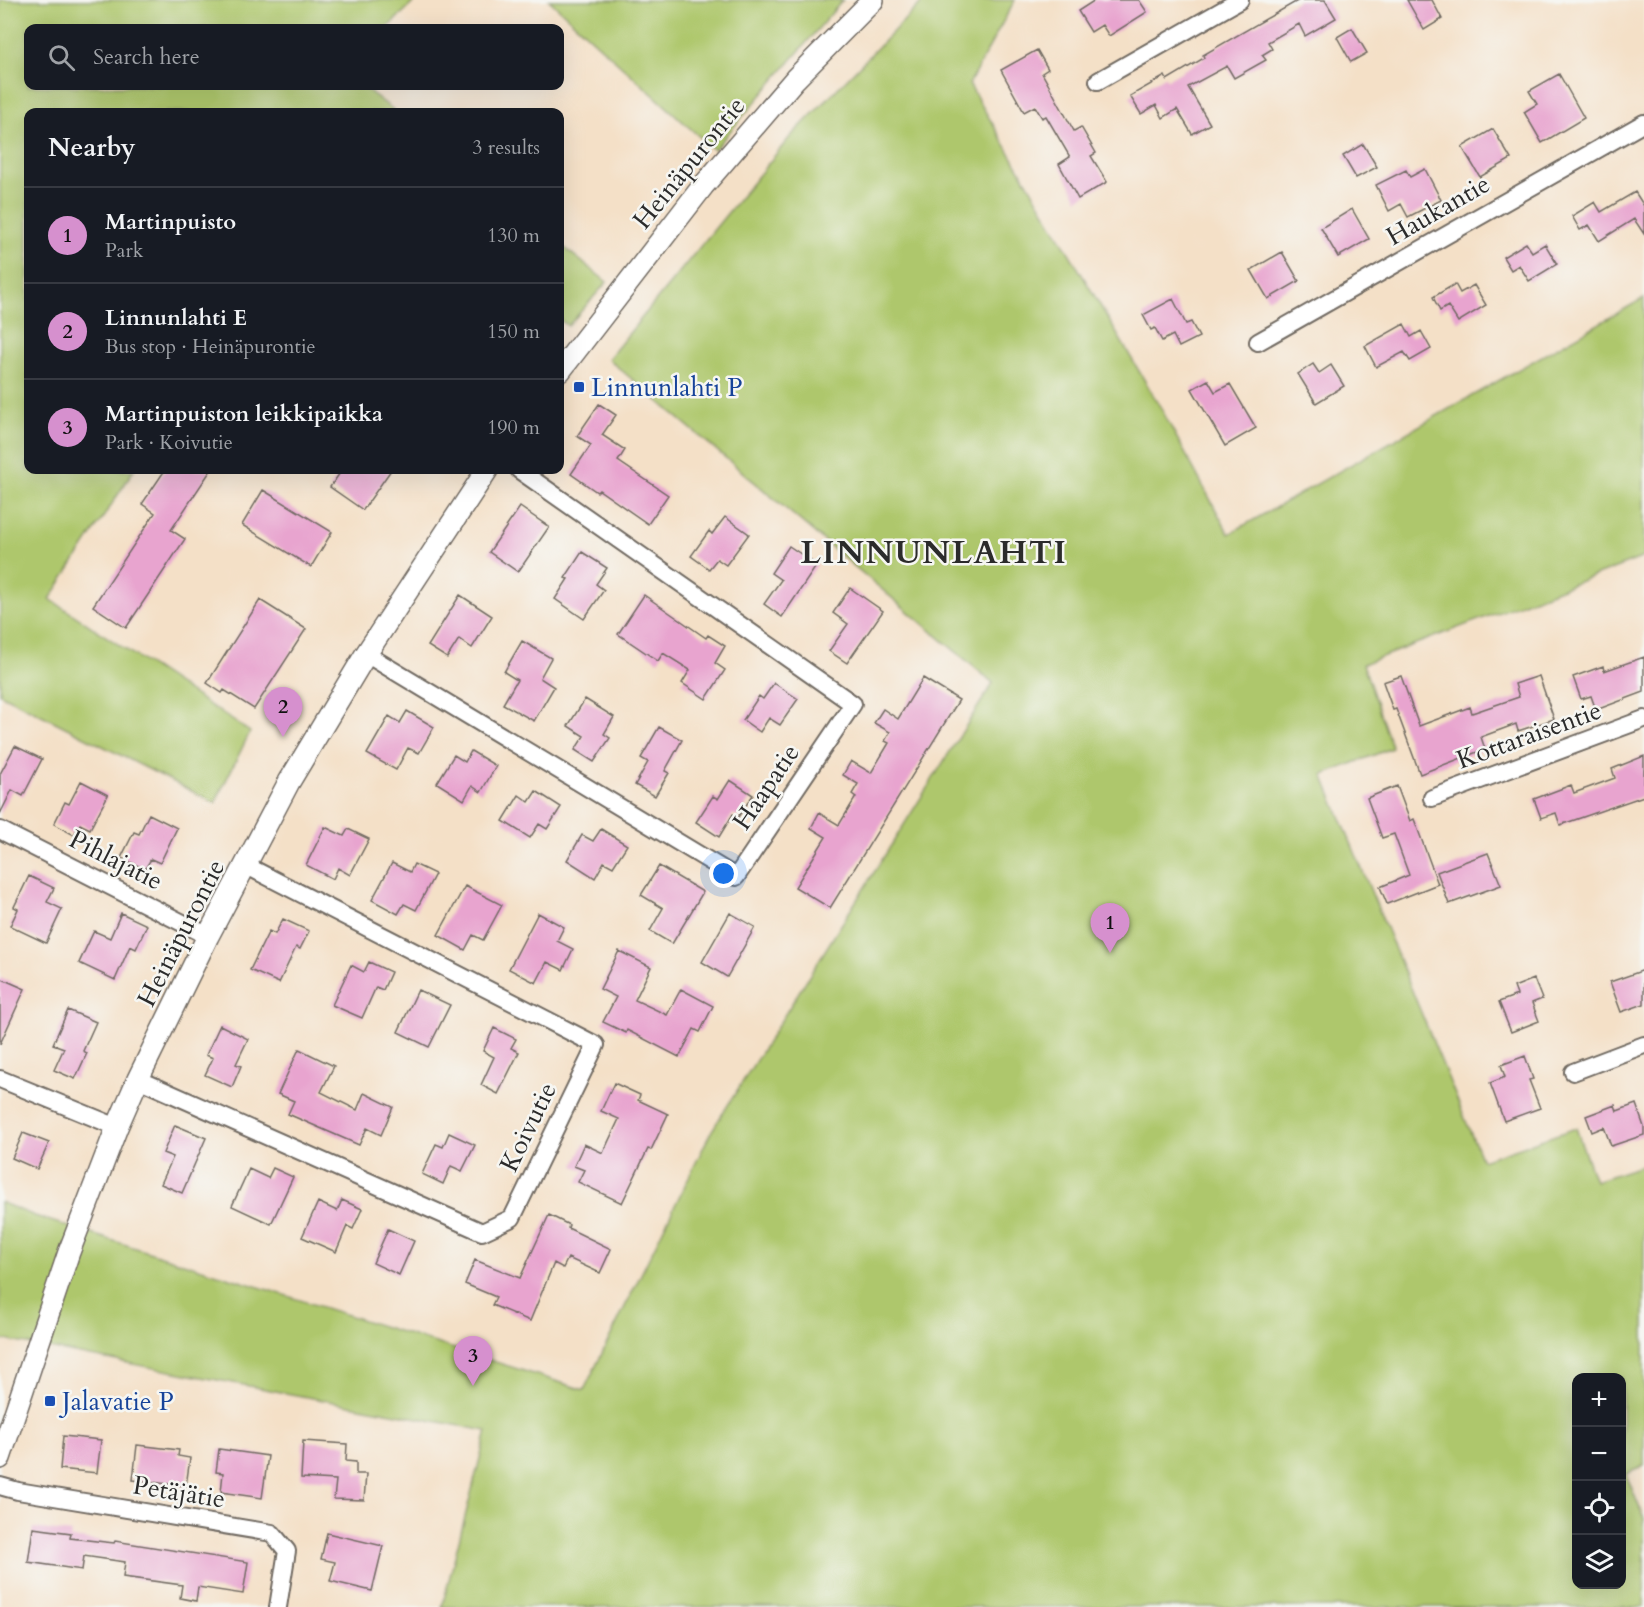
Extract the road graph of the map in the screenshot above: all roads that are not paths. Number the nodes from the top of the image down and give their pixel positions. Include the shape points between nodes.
1 (873, 0) edge
2 (1240, 0) edge
3 (1098, 81) dead end
4 (1644, 123) edge
5 (1258, 342) dead end
6 (564, 366) edge
7 (484, 474) edge
8 (525, 474) edge
9 (366, 654) junction
10 (1644, 719) edge
11 (1432, 798) dead end
12 (0, 830) edge
13 (245, 865) junction
14 (208, 936) junction
15 (1644, 1046) edge
16 (1573, 1072) dead end
17 (0, 1079) edge
18 (138, 1079) junction
19 (117, 1127) junction
20 (0, 1458) edge
21 (0, 1486) edge
22 (278, 1607) edge

1 - 6 street, Heinäpurontie via 795,79 710,177
2 - 3 street
4 - 5 street, Haukantie
7 - 9 street, Heinäpurontie
8 - 9 street, Haapatie via 853,704 736,878
9 - 13 street, Heinäpurontie via 289,782
10 - 11 street, Kottaraisentie
12 - 14 street, Pihlajatie
13 - 14 street, Heinäpurontie
13 - 18 street, Koivutie via 596,1045 512,1218 482,1232
14 - 18 street, Heinäpurontie
15 - 16 street
17 - 19 street
18 - 19 street, Heinäpurontie
19 - 20 street, Heinäpurontie via 69,1252
21 - 22 street, Petäjätie via 272,1533 288,1551

